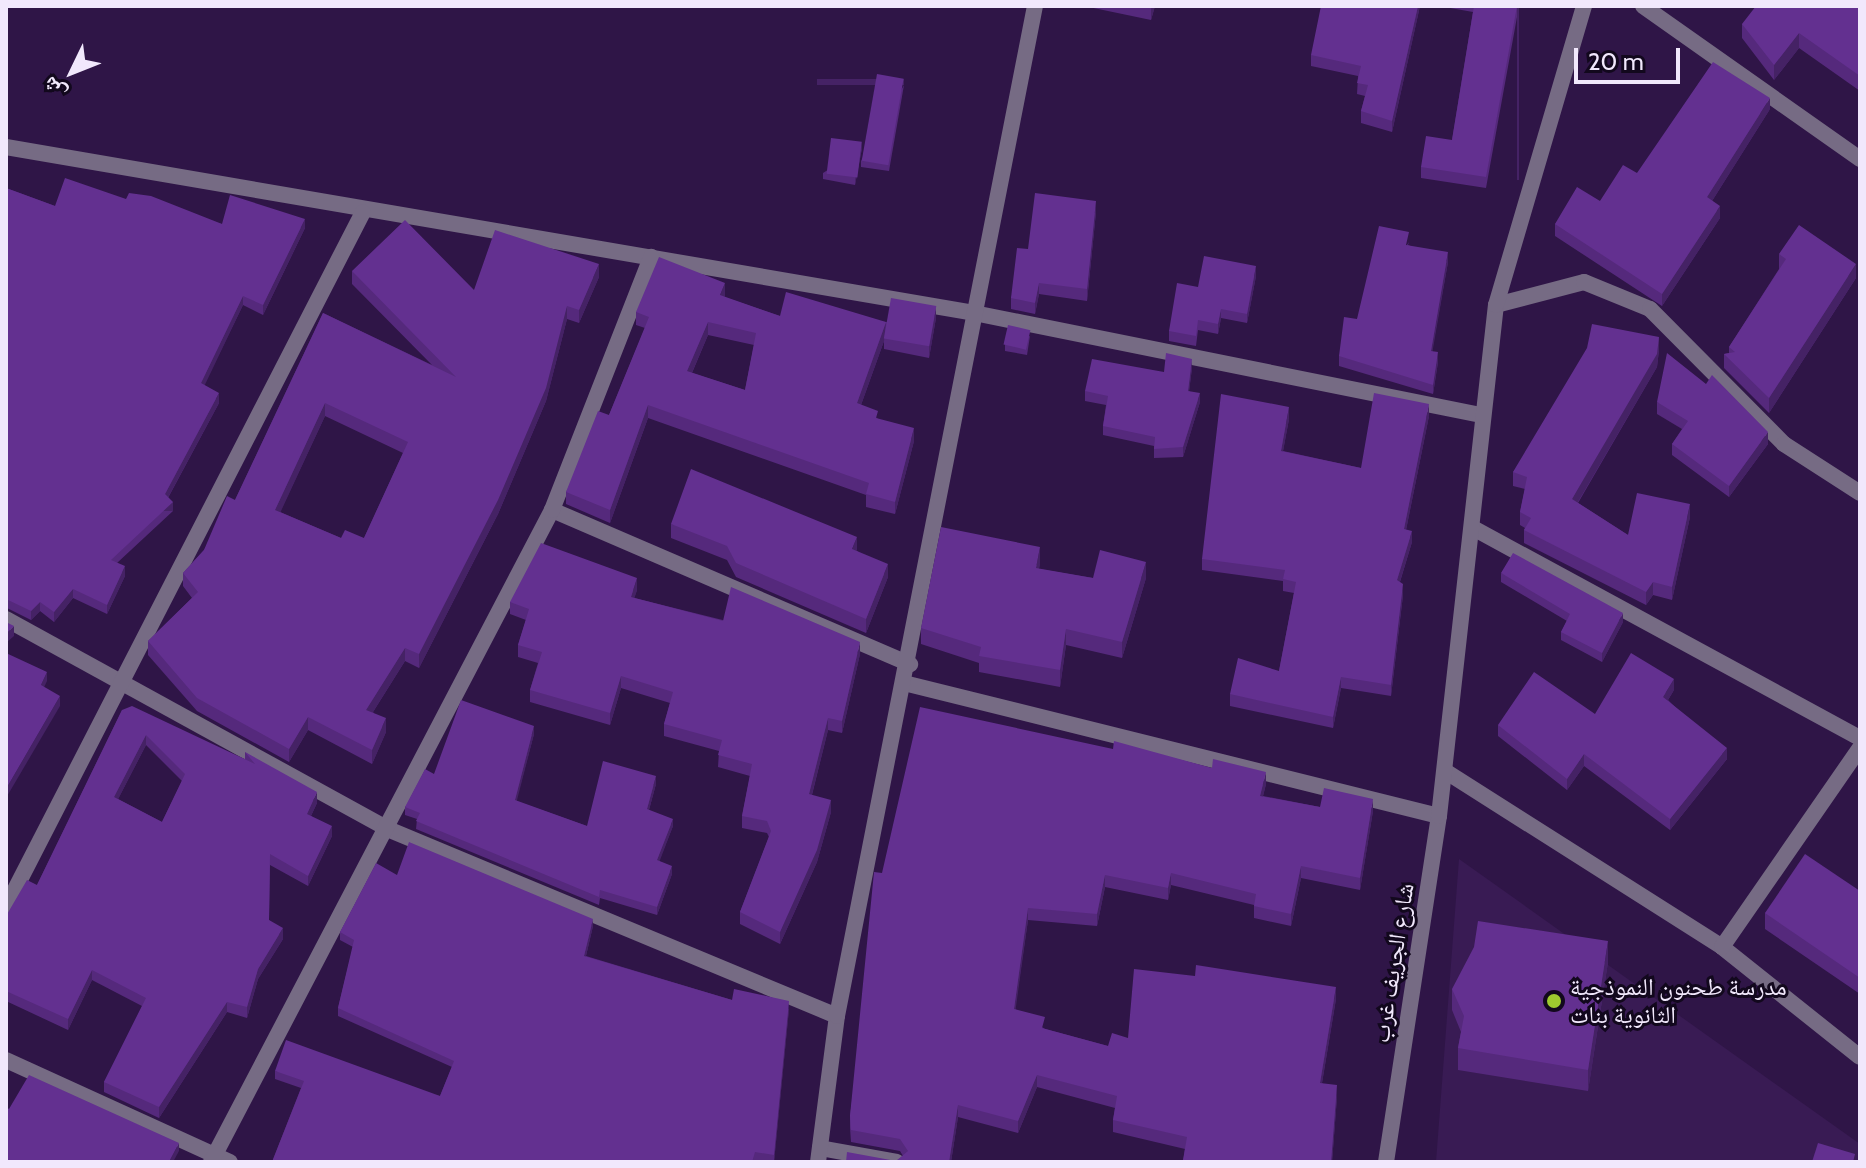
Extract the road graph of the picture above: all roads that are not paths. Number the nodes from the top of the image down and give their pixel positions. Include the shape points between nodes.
1 (1035, 6) edge
2 (1584, 6) edge
3 (1643, 6) edge
4 (6, 147) edge
5 (1860, 159) edge
6 (363, 212) junction
7 (651, 257) junction
8 (1496, 305) junction
9 (974, 313) junction
10 (1481, 415) junction
11 (1860, 493) edge
12 (552, 510) junction
13 (1473, 528) junction
14 (6, 619) edge
15 (910, 664) junction
16 (126, 684) junction
17 (908, 684) junction
18 (1860, 738) edge
19 (1860, 748) edge
20 (1445, 771) junction
21 (1439, 816) junction
22 (390, 830) junction
23 (6, 907) edge
24 (1722, 947) junction
25 (837, 1016) junction
26 (1860, 1057) edge
27 (6, 1060) edge
28 (819, 1155) edge
29 (218, 1160) edge
30 (897, 1162) edge
31 (1386, 1162) edge

1 - 9 street
2 - 8 street, شارع الجريف غرب
3 - 5 street
4 - 6 street
6 - 7 street
6 - 16 street
7 - 9 street
7 - 12 street
8 - 10 street, شارع الجريف غرب
8 - 11 street via 1584,282 1650,309 1784,444
9 - 10 street
9 - 15 street
10 - 13 street, شارع الجريف غرب
12 - 15 street
12 - 22 street
13 - 18 street
13 - 20 street, شارع الجريف غرب
14 - 16 street
15 - 17 street
16 - 22 street
16 - 23 street
17 - 21 street
17 - 25 street
19 - 24 street
20 - 21 street, شارع الجريف غرب
20 - 24 street
21 - 31 street, شارع الجريف غرب
22 - 25 street
22 - 29 street
24 - 26 street
25 - 28 street
27 - 29 street
28 - 30 street

